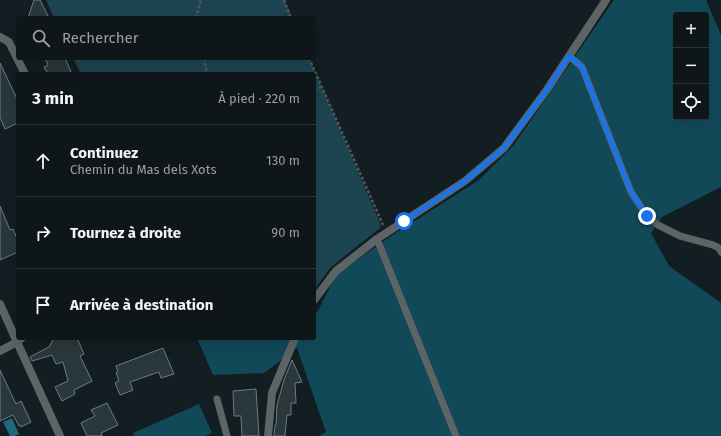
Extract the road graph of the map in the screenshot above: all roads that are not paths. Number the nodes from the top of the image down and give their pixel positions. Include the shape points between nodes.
1 (606, 0) edge
2 (0, 37) edge
3 (16, 56) edge
4 (569, 56) junction
5 (18, 60) edge
6 (24, 72) edge
7 (377, 239) junction
8 (721, 252) edge
9 (316, 297) edge
10 (0, 304) edge
11 (16, 334) edge
12 (19, 340) edge
13 (294, 340) edge
14 (0, 352) edge
15 (217, 399) dead end
16 (60, 436) edge
17 (227, 436) edge
18 (268, 436) edge
19 (456, 436) edge

1 - 4 street
2 - 3 street via 9,42
4 - 7 street via 504,148 465,181
4 - 8 lane via 582,67 631,192 647,216 680,236 713,245
5 - 6 street
7 - 9 street via 336,271
7 - 19 lane
10 - 11 street
12 - 14 street
12 - 16 street
13 - 18 street via 272,393
15 - 17 lane

